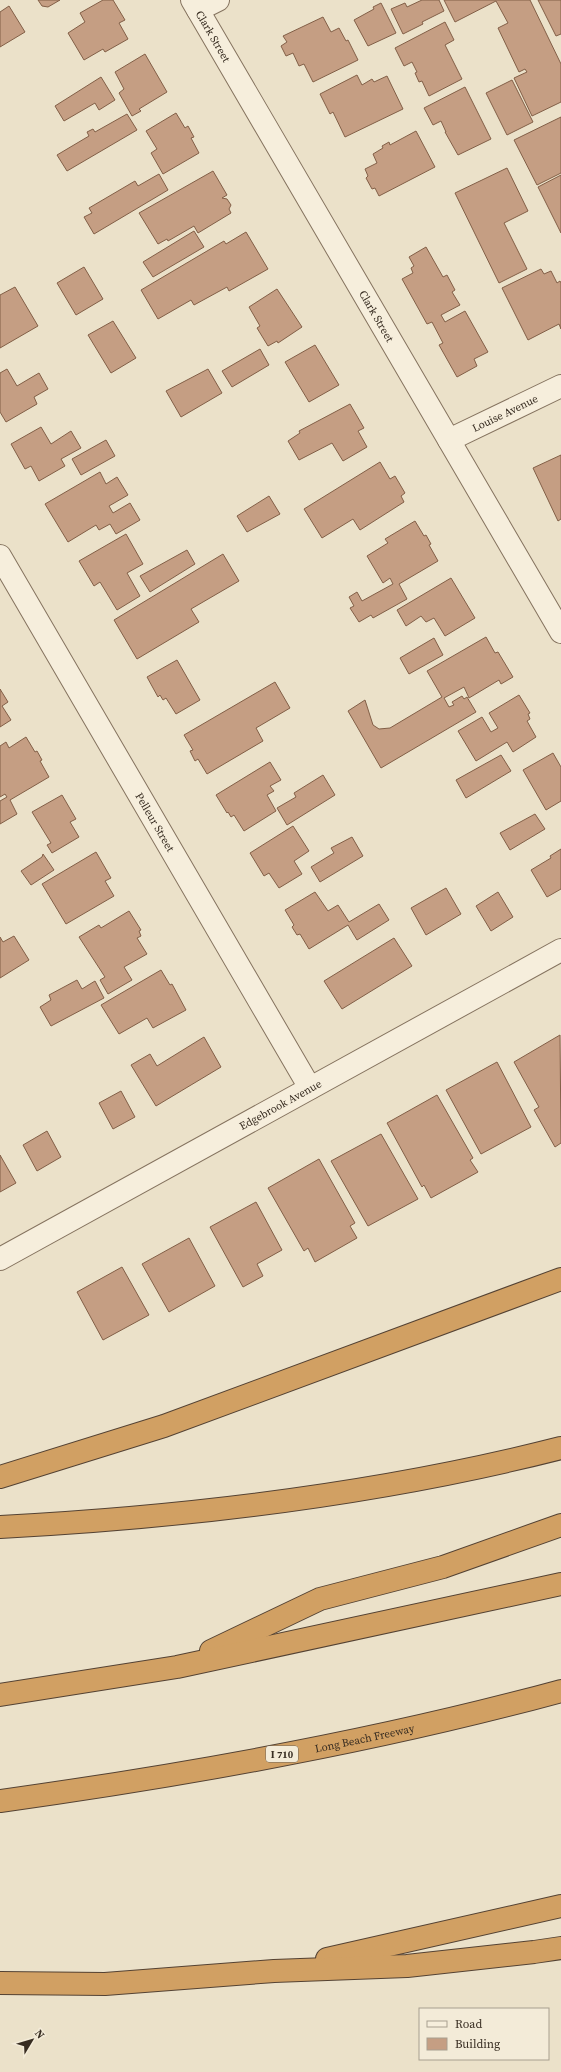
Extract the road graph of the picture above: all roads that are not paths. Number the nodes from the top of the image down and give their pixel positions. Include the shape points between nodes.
1 (218, 0) edge
2 (195, 5) edge
3 (561, 386) edge
4 (449, 440) junction
5 (0, 556) edge
6 (561, 632) edge
7 (561, 950) edge
8 (310, 1088) junction
9 (0, 1259) edge
10 (561, 1281) edge
11 (561, 1448) edge
12 (0, 1477) edge
13 (561, 1525) edge
14 (0, 1527) edge
15 (561, 1584) edge
16 (177, 1667) junction
17 (561, 1691) edge
18 (0, 1695) edge
19 (0, 1801) edge
20 (561, 1906) edge
21 (561, 1948) edge
22 (274, 1972) junction
23 (0, 1983) edge

1 - 2 street
2 - 4 street, Clark Street
3 - 4 street, Louise Avenue
4 - 6 street, Clark Street
5 - 8 street, Pelleur Street
7 - 8 street, Edgebrook Avenue
8 - 9 street, Edgebrook Avenue
10 - 12 highway via 164,1426
11 - 14 highway via 441,1476 311,1498 197,1513
13 - 16 highway via 443,1567 320,1599
15 - 16 highway
16 - 18 highway
17 - 19 highway, Long Beach Freeway / I 710 via 349,1742 101,1787
20 - 22 highway
21 - 22 highway via 407,1966
22 - 23 highway via 105,1984

